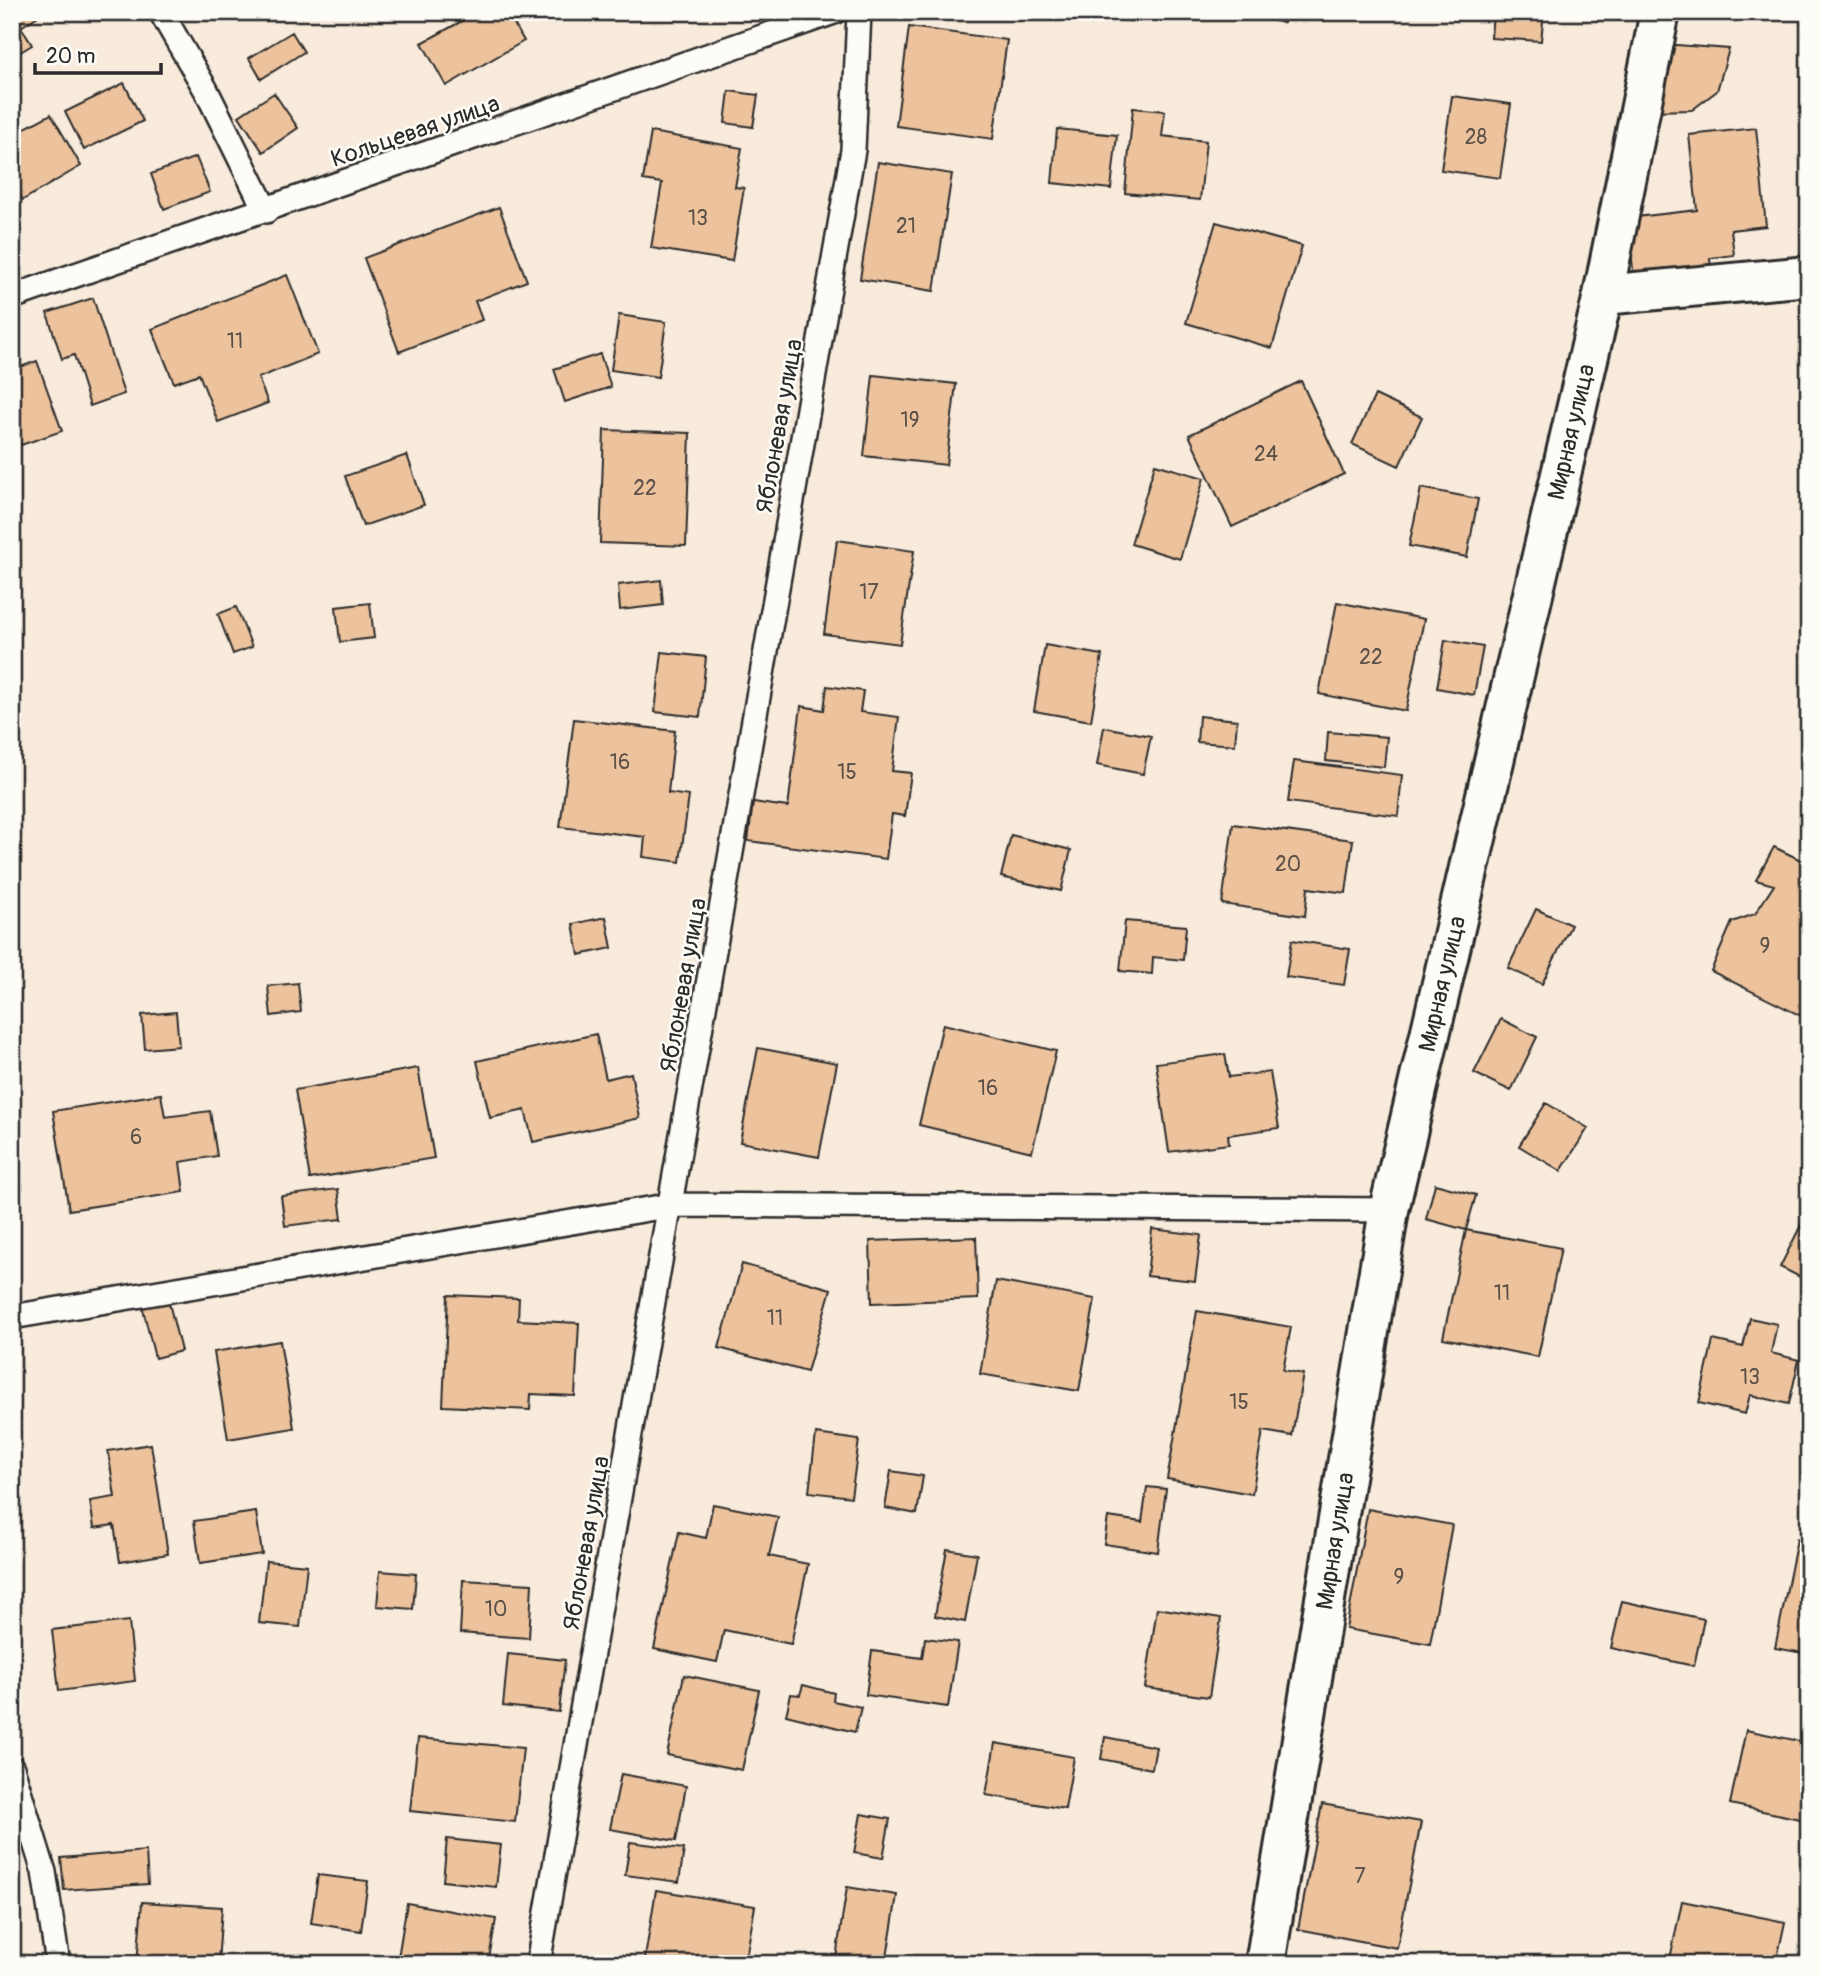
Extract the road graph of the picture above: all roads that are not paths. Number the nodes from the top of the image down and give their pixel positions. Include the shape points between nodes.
1 (161, 12) edge
2 (834, 12) edge
3 (859, 12) edge
4 (1660, 12) edge
5 (265, 211) junction
6 (1809, 276) edge
7 (1603, 295) junction
8 (12, 298) edge
9 (672, 1205) junction
10 (1389, 1210) junction
11 (12, 1317) edge
12 (12, 1768) edge
13 (58, 1964) edge
14 (538, 1964) edge
15 (1265, 1964) edge

1 - 5 lane via 206,90
2 - 5 lane, Кольцевая улица
3 - 9 lane, Яблоневая улица via 853,150
4 - 7 street, Мирная улица
5 - 8 lane, Кольцевая улица
6 - 7 street
7 - 10 street, Мирная улица
9 - 10 lane
9 - 11 lane
9 - 14 lane, Яблоневая улица
10 - 15 street, Мирная улица
12 - 13 lane via 44,1872

